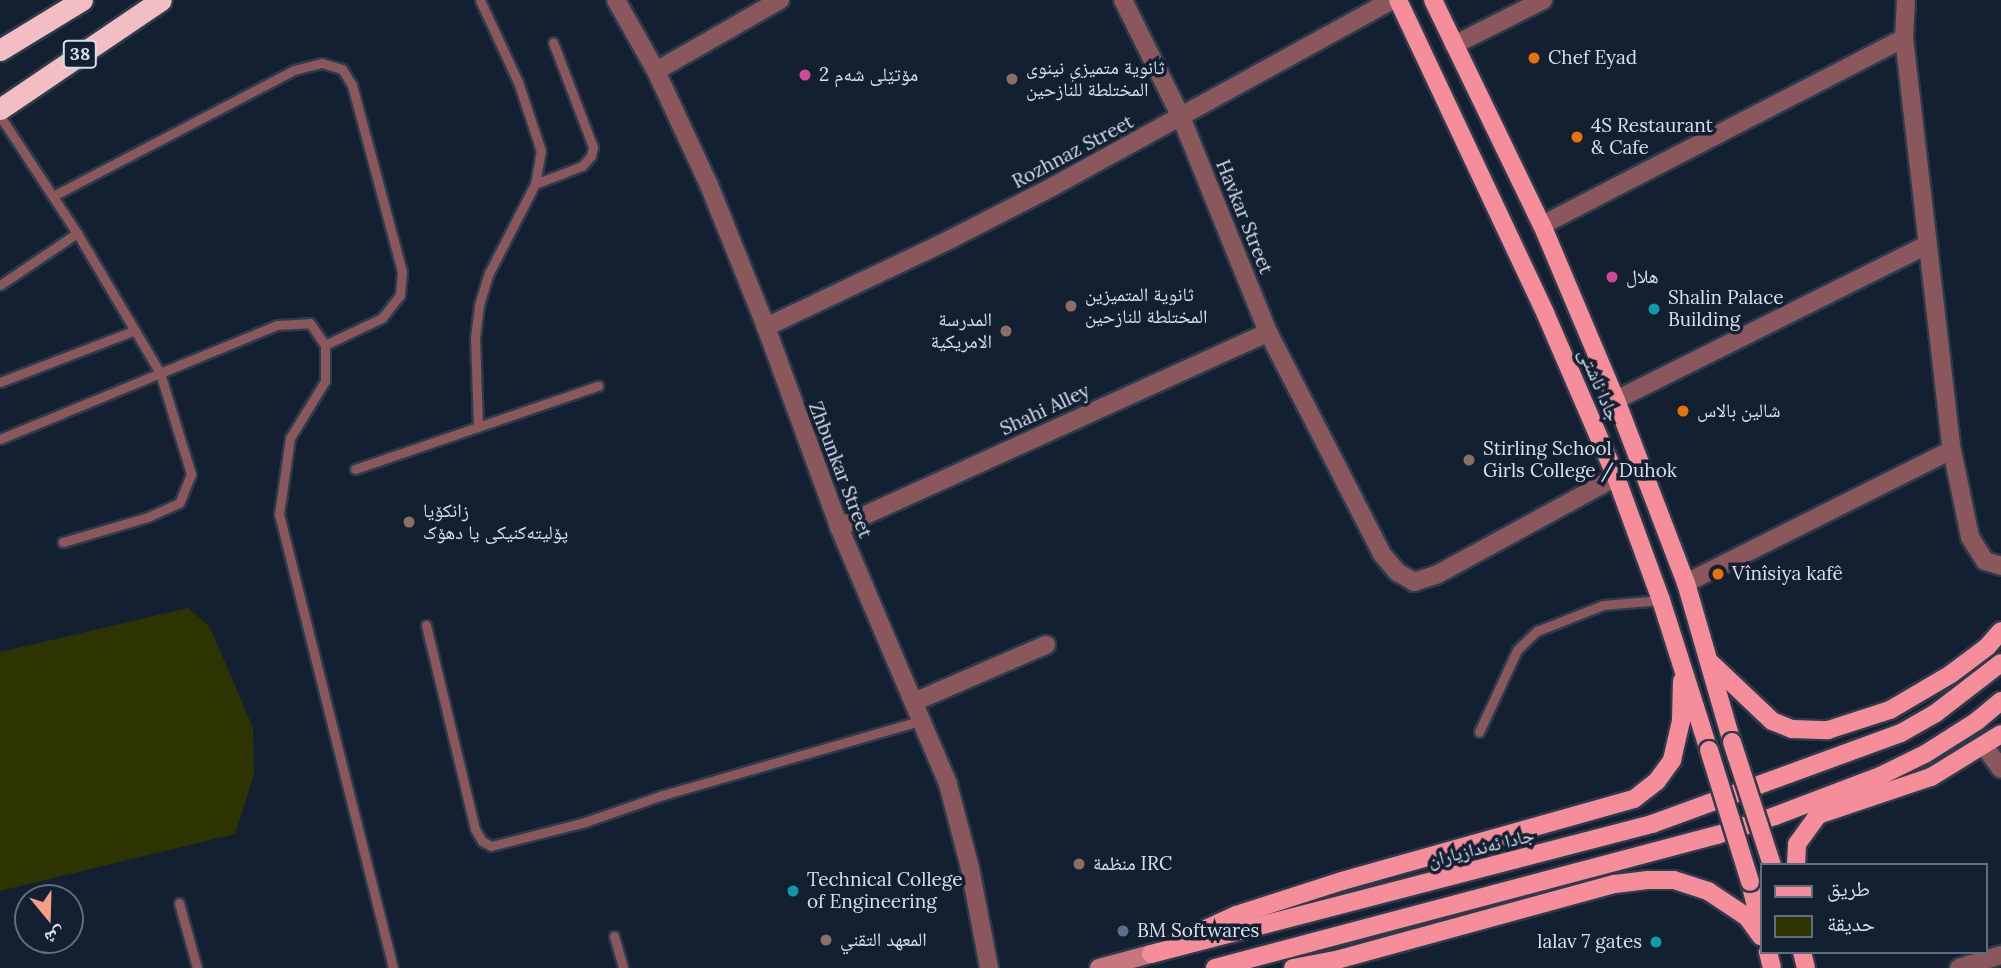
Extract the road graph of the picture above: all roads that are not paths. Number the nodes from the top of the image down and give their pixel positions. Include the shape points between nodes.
1 (161, 0) edge
2 (480, 0) edge
3 (617, 0) edge
4 (780, 0) edge
5 (1123, 0) edge
6 (1395, 0) edge
7 (1433, 0) edge
8 (1543, 0) edge
9 (1906, 0) edge
10 (73, 2) edge
11 (1904, 38) junction
12 (553, 42) dead end
13 (1454, 46) junction
14 (0, 49) edge
15 (656, 72) junction
16 (0, 109) edge
17 (0, 116) edge
18 (1181, 117) junction
19 (535, 184) junction
20 (53, 196) junction
21 (1542, 225) junction
22 (77, 233) junction
23 (1927, 245) junction
24 (0, 285) edge
25 (766, 327) junction
26 (134, 331) junction
27 (1268, 332) junction
28 (325, 345) junction
29 (160, 373) junction
30 (0, 382) edge
31 (598, 386) dead end
32 (1616, 400) junction
33 (478, 427) junction
34 (0, 439) edge
35 (1952, 450) junction
36 (355, 469) dead end
37 (1615, 477) junction
38 (839, 527) junction
39 (63, 542) dead end
40 (2001, 566) edge
41 (1686, 583) junction
42 (1661, 600) junction
43 (426, 625) dead end
44 (2001, 631) edge
45 (1046, 645) dead end
46 (1710, 661) junction
47 (2001, 663) edge
48 (1682, 667) junction
49 (2001, 701) edge
50 (914, 702) junction
51 (922, 720) junction
52 (1479, 732) dead end
53 (2001, 734) edge
54 (1985, 747) junction
55 (2001, 769) edge
56 (1771, 863) edge
57 (1796, 863) edge
58 (179, 903) dead end
59 (1759, 919) edge
60 (1759, 933) edge
61 (614, 936) dead end
62 (1151, 954) junction
63 (2001, 956) edge
64 (197, 968) edge
65 (393, 968) edge
66 (623, 968) edge
67 (989, 968) edge
68 (1099, 968) edge
69 (1215, 968) edge
70 (1293, 968) edge
71 (1959, 968) edge

1 - 16 highway, 38
2 - 19 lane via 540,140 541,163
3 - 15 street, Zhbunkar Street
4 - 15 street
5 - 18 street, Havkar Street
6 - 18 street, Rozhnaz Street
6 - 37 main road, جادا ئاشتی via 1546,314
7 - 13 main road, جادا ئاشتی
8 - 13 street
9 - 11 street
10 - 14 highway, 38
11 - 21 street
11 - 23 street
12 - 19 lane via 593,147 582,166
13 - 21 main road, جادا ئاشتی
15 - 25 street, Zhbunkar Street via 709,185
17 - 20 lane
18 - 25 street, Rozhnaz Street via 951,239
18 - 27 street, Havkar Street
19 - 33 lane via 489,273 479,305 475,338
20 - 22 lane
20 - 28 lane via 294,70 322,63 342,69 352,85 402,272 400,295 382,318
21 - 32 main road, جادا ئاشتی
22 - 24 lane
22 - 26 lane
23 - 32 street
23 - 35 street
25 - 38 street, Zhbunkar Street
26 - 29 lane
26 - 30 lane
27 - 37 street, Havkar Street via 1381,554 1414,582 1436,575
27 - 38 street, Shahi Alley
28 - 29 lane via 310,323 277,325
28 - 65 lane via 325,381 290,438 279,514
29 - 34 lane
29 - 39 lane via 191,474 179,503
31 - 33 lane
32 - 41 main road, جادا ئاشتی
33 - 36 lane
35 - 40 street via 1970,537 1985,561
35 - 41 street
37 - 42 main road, جادا ئاشتی
38 - 50 street, Zhbunkar Street
41 - 46 main road, جادا ئاشتی
42 - 48 main road, جادا ئاشتی
42 - 52 lane via 1603,605 1537,631 1517,650
43 - 51 lane via 475,830 491,846
44 - 46 main road via 1951,674 1890,710 1828,730 1792,729 1772,721
45 - 50 street
46 - 56 main road, جادا ئاشتی, bridge
47 - 62 main road, جادا ئەندازیاران via 1936,713 1866,748 1652,824
48 - 59 main road, جادا ئاشتی, bridge
48 - 62 main road via 1682,721 1672,760 1657,781 1633,799 1329,885 1236,915
49 - 69 main road via 1925,754 1880,776 1717,835
50 - 51 street, Zhbunkar Street
51 - 67 street, Zhbunkar Street via 948,784
53 - 54 main road
54 - 55 street
54 - 57 main road via 1931,777 1818,814 1797,844
58 - 64 lane
60 - 70 main road via 1747,917 1708,891 1674,880 1648,880 1615,884
61 - 66 lane
62 - 68 main road, جادا ئەندازیاران
63 - 71 street

